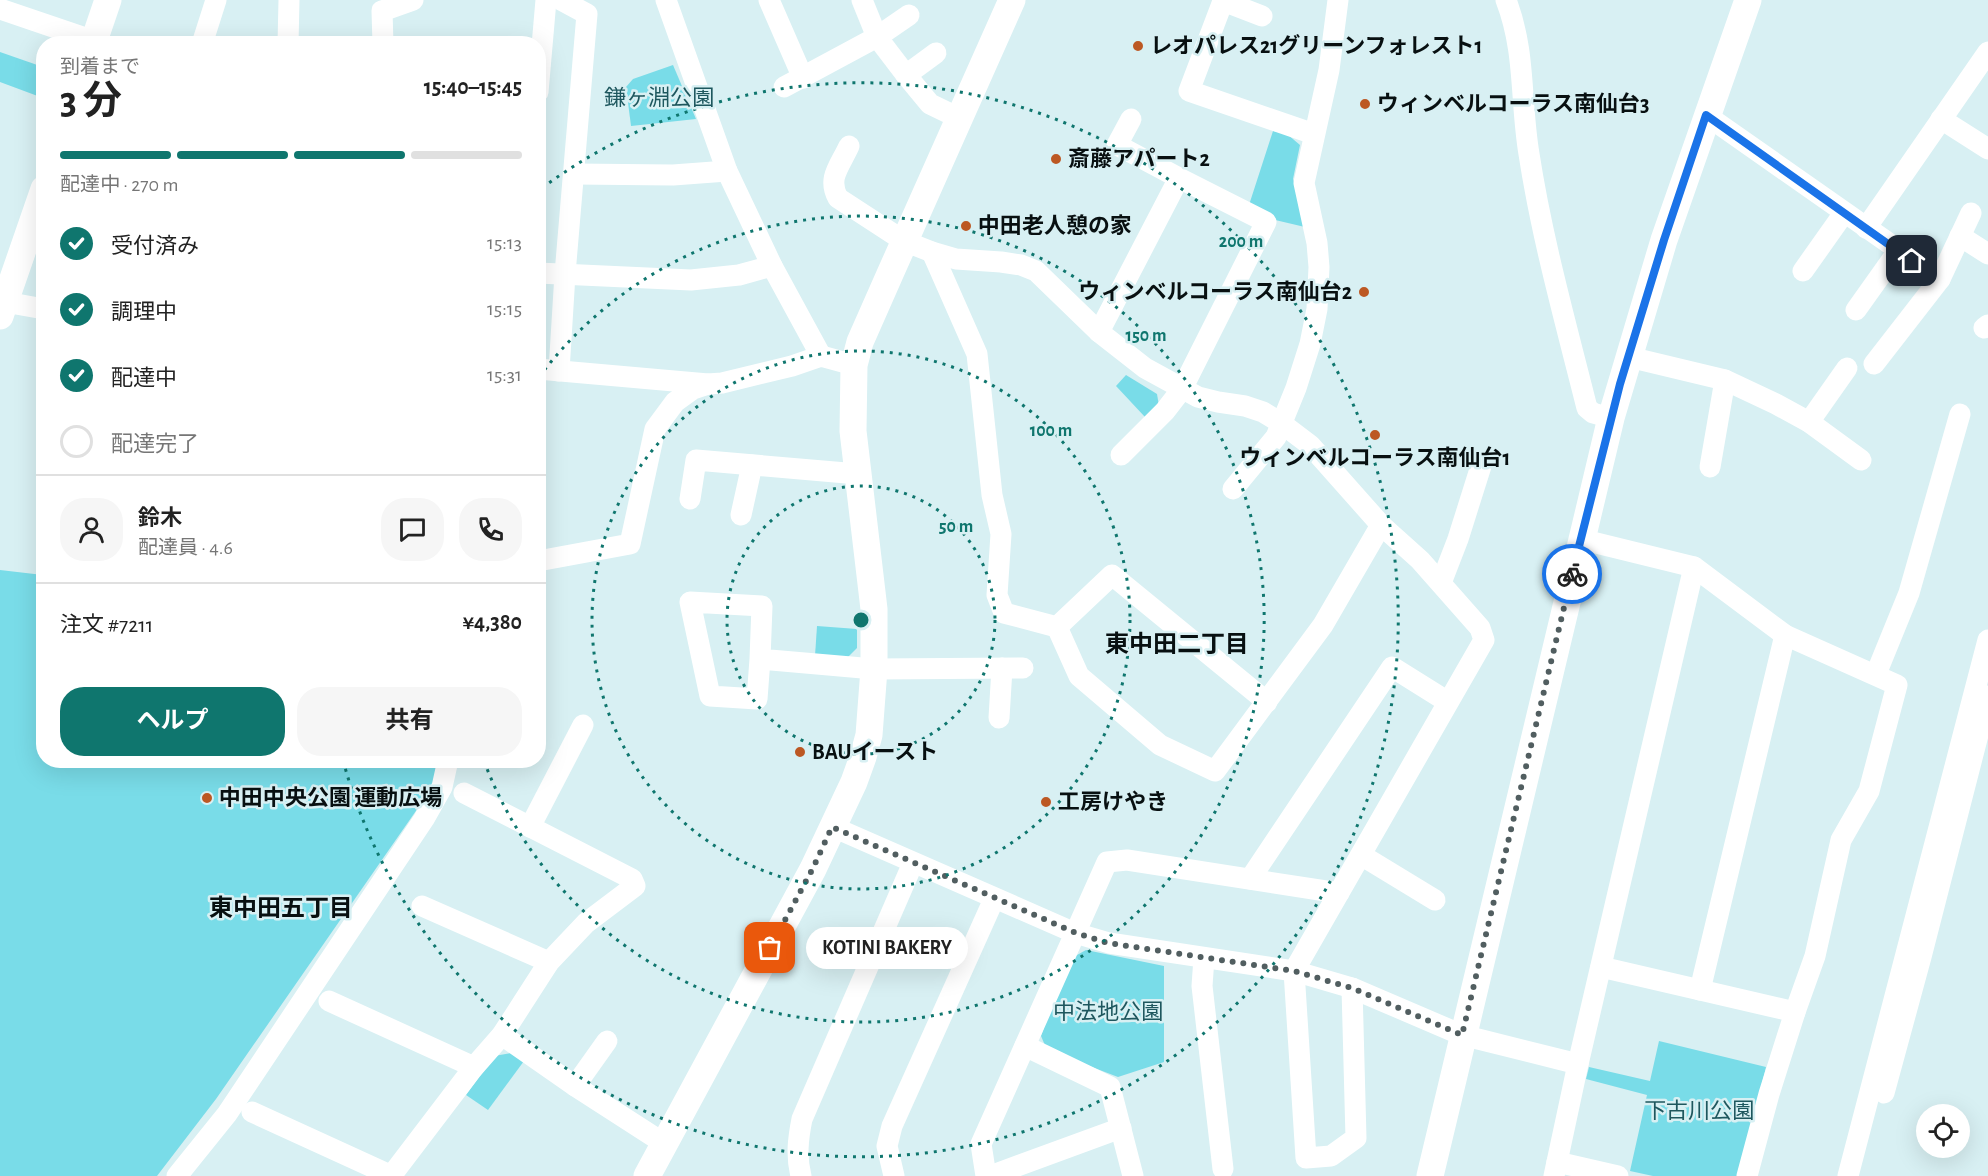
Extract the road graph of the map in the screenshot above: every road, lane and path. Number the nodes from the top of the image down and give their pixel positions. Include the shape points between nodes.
1 (108, 0) edge
2 (216, 0) edge
3 (289, 0) edge
4 (413, 0) edge
5 (546, 0) edge
6 (561, 0) edge
7 (666, 0) edge
8 (769, 0) edge
9 (862, 0) edge
10 (1012, 0) edge
11 (1338, 0) edge
12 (1506, 0) edge
13 (1748, 0) edge
14 (0, 9) edge
15 (909, 15) dead end
16 (1262, 16) dead end
17 (79, 36) edge
18 (99, 36) edge
19 (205, 36) edge
20 (288, 36) edge
21 (383, 36) edge
22 (543, 36) edge
23 (877, 37) junction
24 (1988, 52) edge
25 (936, 53) dead end
26 (906, 75) junction
27 (1706, 115) junction
28 (960, 118) junction
29 (1131, 119) dead end
30 (1941, 119) junction
31 (1314, 134) junction
32 (849, 146) dead end
33 (1988, 149) edge
34 (727, 171) junction
35 (574, 174) junction
36 (1179, 178) junction
37 (36, 211) edge
38 (1844, 213) junction
39 (1971, 213) dead end
40 (1866, 228) junction
41 (1960, 236) junction
42 (904, 241) junction
43 (1898, 251) junction
44 (932, 252) junction
45 (1988, 254) edge
46 (772, 266) junction
47 (1803, 271) dead end
48 (546, 273) edge
49 (565, 274) junction
50 (1940, 279) junction
51 (2, 306) edge
52 (36, 308) edge
53 (1856, 310) dead end
54 (1099, 333) junction
55 (821, 356) junction
56 (1629, 357) junction
57 (1874, 364) dead end
58 (854, 365) junction
59 (1847, 368) dead end
60 (549, 370) edge
61 (1725, 380) junction
62 (708, 384) junction
63 (1182, 389) junction
64 (1960, 414) dead end
65 (1611, 418) junction
66 (1809, 422) junction
67 (1281, 423) junction
68 (1121, 455) dead end
69 (1861, 460) dead end
70 (752, 465) junction
71 (1481, 466) dead end
72 (1710, 467) dead end
73 (858, 474) junction
74 (1233, 489) dead end
75 (690, 499) dead end
76 (741, 515) dead end
77 (1382, 525) junction
78 (1580, 539) junction
79 (546, 560) edge
80 (1694, 567) junction
81 (1440, 583) junction
82 (1057, 627) junction
83 (1785, 635) junction
84 (1988, 640) edge
85 (760, 659) junction
86 (1002, 668) junction
87 (1023, 668) dead end
88 (874, 669) junction
89 (1876, 674) junction
90 (1988, 696) edge
91 (1267, 702) junction
92 (1448, 702) junction
93 (999, 718) dead end
94 (583, 725) dead end
95 (446, 768) edge
96 (464, 793) dead end
97 (530, 827) junction
98 (832, 827) junction
99 (1361, 855) junction
100 (913, 863) junction
101 (1250, 879) junction
102 (1339, 893) junction
103 (994, 899) junction
104 (1435, 900) dead end
105 (422, 906) dead end
106 (1076, 933) junction
107 (1204, 958) junction
108 (549, 962) junction
109 (1601, 967) junction
110 (1294, 971) junction
111 (1352, 988) junction
112 (1700, 990) junction
113 (329, 1001) dead end
114 (1795, 1012) junction
115 (502, 1035) junction
116 (1462, 1035) junction
117 (607, 1041) dead end
118 (1025, 1046) junction
119 (1578, 1064) junction
120 (474, 1067) junction
121 (575, 1086) junction
122 (252, 1112) dead end
123 (1121, 1128) junction
124 (665, 1143) junction
125 (1223, 1169) dead end
126 (1556, 1169) edge
127 (177, 1176) edge
128 (392, 1176) edge
129 (647, 1176) edge
130 (801, 1176) edge
131 (894, 1176) edge
132 (988, 1176) edge
133 (1133, 1176) edge
134 (1430, 1176) edge
135 (1618, 1176) edge
136 (1748, 1176) edge
137 (1848, 1176) edge
138 (1862, 1176) edge

1 - 18 street
2 - 19 street
3 - 20 street
4 - 21 street via 382,11
5 - 22 street
6 - 35 street via 587,14
7 - 34 street
8 - 23 street via 793,83
9 - 23 street
10 - 28 street
11 - 31 street via 1329,70
12 - 65 street via 1522,60 1529,153 1551,265 1587,408
13 - 27 street
14 - 17 street
15 - 23 street
16 - 31 street via 1223,1 1189,91
23 - 26 street
24 - 30 street
25 - 26 street
26 - 28 street via 930,104
27 - 38 street
27 - 56 street
28 - 42 street
29 - 36 street via 1117,145
30 - 33 street
30 - 40 street
31 - 67 street via 1304,183 1317,243 1317,309 1310,344
32 - 42 street via 832,188 838,198
34 - 35 street via 674,176
34 - 46 street
35 - 49 street
36 - 54 street
36 - 63 street via 1266,222
37 - 51 street
38 - 40 street
38 - 47 street
39 - 41 street
40 - 43 street
41 - 45 street
41 - 50 street
42 - 44 street
42 - 58 street
43 - 50 street
43 - 53 street
44 - 54 street via 956,259 1021,265 1036,271
44 - 82 street via 977,354 992,495 1001,534 997,595 1004,613
46 - 49 street via 739,275 691,280
46 - 55 street
48 - 49 street
49 - 60 street
50 - 57 street
51 - 52 street
54 - 63 street via 1145,368
55 - 58 street
55 - 62 street via 769,372
56 - 61 street
56 - 65 street
58 - 73 street via 853,431
59 - 66 street
60 - 62 street
61 - 66 street
61 - 72 street
62 - 79 street via 675,402 655,429 630,544
63 - 67 street via 1198,397 1254,409
63 - 68 street
64 - 89 street via 1909,593
65 - 78 street
66 - 69 street
67 - 74 street via 1276,437
67 - 77 street via 1310,445
70 - 73 street
70 - 75 street via 696,460
70 - 76 street
71 - 81 street
73 - 88 street via 874,609
77 - 81 street
77 - 91 street via 1323,625
78 - 80 street
78 - 116 street
80 - 83 street
80 - 109 street
81 - 92 street via 1480,628 1484,640
82 - 91 street via 1112,575
82 - 91 street via 1079,676 1160,745 1215,771
83 - 89 street
83 - 112 street
84 - 137 street
85 - 85 street via 758,699 710,696 690,602 762,606
85 - 88 street
86 - 87 street
86 - 88 street
86 - 93 street
88 - 98 street via 869,735 854,782
89 - 114 street via 1897,685 1869,791 1841,840 1815,956
90 - 138 street
92 - 99 street
92 - 101 street via 1392,667
94 - 97 street
95 - 127 street via 442,787 424,819 227,1114
96 - 97 street
97 - 108 street via 632,879 634,885 586,923
98 - 100 street
98 - 124 street
99 - 102 street
99 - 104 street
100 - 103 street
100 - 130 street via 802,1119 797,1142
101 - 102 street
101 - 106 street via 1127,860 1107,862
102 - 110 street
103 - 106 street
103 - 131 street via 892,1126 887,1146
105 - 108 street
106 - 107 street via 1108,943
106 - 118 street
107 - 110 street
107 - 125 street via 1202,986
108 - 115 street
109 - 112 street
109 - 119 street
110 - 111 street
110 - 111 street via 1306,1158 1331,1156 1356,1138
111 - 116 street
112 - 114 street
113 - 120 street
114 - 136 street
115 - 120 street
115 - 121 street
116 - 119 street
116 - 134 street
117 - 121 street
118 - 123 street via 1110,1087
118 - 132 street via 981,1144
119 - 126 street
120 - 128 street
121 - 124 street
122 - 128 street
123 - 132 street
123 - 133 street
124 - 129 street
126 - 135 street

